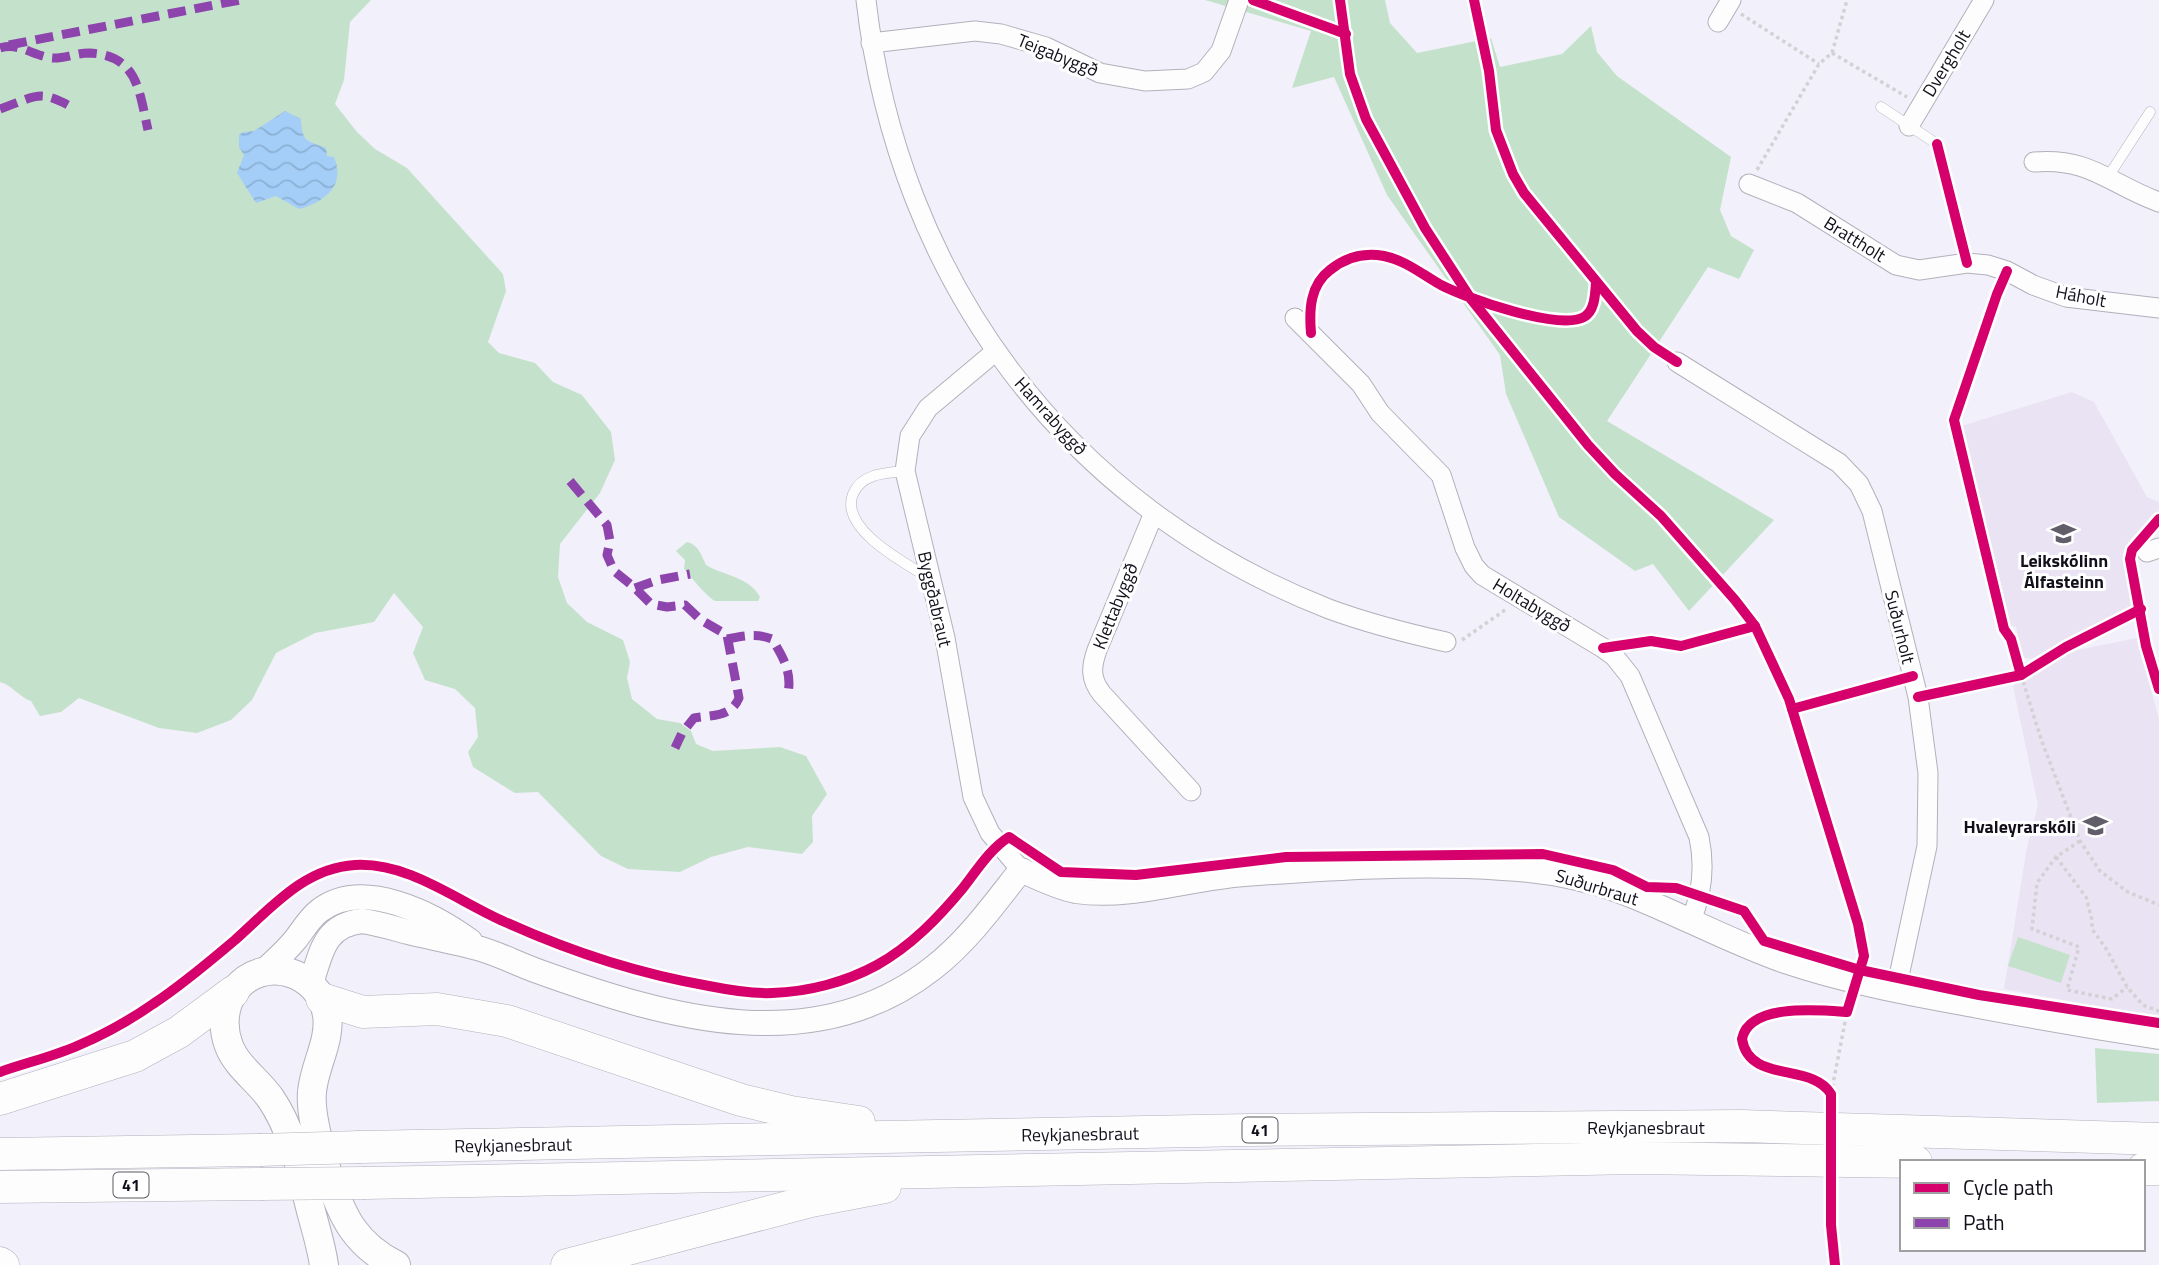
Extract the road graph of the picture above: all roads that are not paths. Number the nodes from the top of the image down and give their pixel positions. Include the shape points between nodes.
1 (866, 0) edge
2 (1239, 0) edge
3 (1984, 0) edge
4 (871, 43) junction
5 (1881, 107) dead end
6 (2150, 112) dead end
7 (1909, 125) junction
8 (1937, 144) dead end
9 (2034, 162) dead end
10 (2108, 177) junction
11 (1749, 184) road end
12 (2159, 202) edge
13 (2007, 271) joint
14 (2159, 308) edge
15 (1295, 318) dead end
16 (996, 351) junction
17 (1677, 362) dead end
18 (905, 471) junction
19 (1154, 513) junction
20 (931, 580) junction
21 (1446, 642) road end
22 (1191, 791) dead end
23 (1021, 870) junction
24 (1691, 920) junction
25 (482, 949) junction
26 (264, 971) junction
27 (1896, 990) junction
28 (317, 991) junction
29 (233, 992) junction
30 (2159, 1037) edge
31 (0, 1099) edge
32 (1248, 1130) junction
33 (2159, 1139) edge
34 (0, 1154) edge
35 (1900, 1162) edge
36 (1333, 1163) junction
37 (0, 1187) edge
38 (324, 1265) edge
39 (396, 1265) edge
40 (567, 1265) edge

1 - 4 street, Hamrabyggð
2 - 4 street, Teigabyggð via 1221,51 1204,72 1188,79 1145,81 1100,73 1046,47 975,31
3 - 7 street, Dvergholt
4 - 16 street, Hamrabyggð via 889,125 915,204 951,280
5 - 7 lane
6 - 10 lane
7 - 8 lane
9 - 10 street via 2067,162
10 - 12 street
11 - 13 street, Brattholt via 1797,203 1896,265 1919,270 1978,263
13 - 14 street, Háholt via 2066,297
15 - 24 street, Holtabyggð via 1441,475 1474,566 1491,582 1603,648 1630,676 1699,837 1702,881
16 - 18 street, Byggðabraut via 928,408 910,436
16 - 19 street, Hamrabyggð via 1069,438
17 - 27 street, Suðurholt via 1839,463 1859,484 1872,510 1918,697 1928,774 1927,846
18 - 20 street, Byggðabraut
18 - 20 lane via 867,479 855,491 850,509 864,531 884,549
19 - 21 street, Hamrabyggð via 1221,557 1293,594 1368,622
19 - 22 street, Klettabyggð via 1097,649 1092,675 1102,694
20 - 23 street, Byggðabraut via 973,797 990,833
23 - 24 street, Suðurbraut via 1061,887 1106,893 1210,877 1304,870 1500,867 1586,880
23 - 25 street via 975,929 932,969 857,1010 799,1023 715,1020 626,1001
24 - 27 street, Suðurbraut via 1784,961
25 - 26 street via 412,908 353,898 335,901 319,911
25 - 28 street via 375,923 353,922 337,929 323,947
26 - 28 main road via 292,972
26 - 29 main road
27 - 30 street, Suðurbraut
28 - 32 highway via 363,1012 438,1009 507,1021 741,1100 842,1121 906,1125 1101,1121
28 - 39 main road via 327,1026 312,1094 314,1124 351,1226 374,1252
29 - 31 highway via 179,1032 135,1056
29 - 38 main road via 225,1011 229,1045 285,1124
32 - 33 highway, Reykjanesbraut / 41 via 1741,1126
32 - 34 highway, Reykjanesbraut / 41, bridge
35 - 36 highway, Reykjanesbraut / 41 via 1636,1158
36 - 37 highway, Reykjanesbraut / 41, bridge
36 - 40 highway via 1226,1178 884,1187 811,1201

